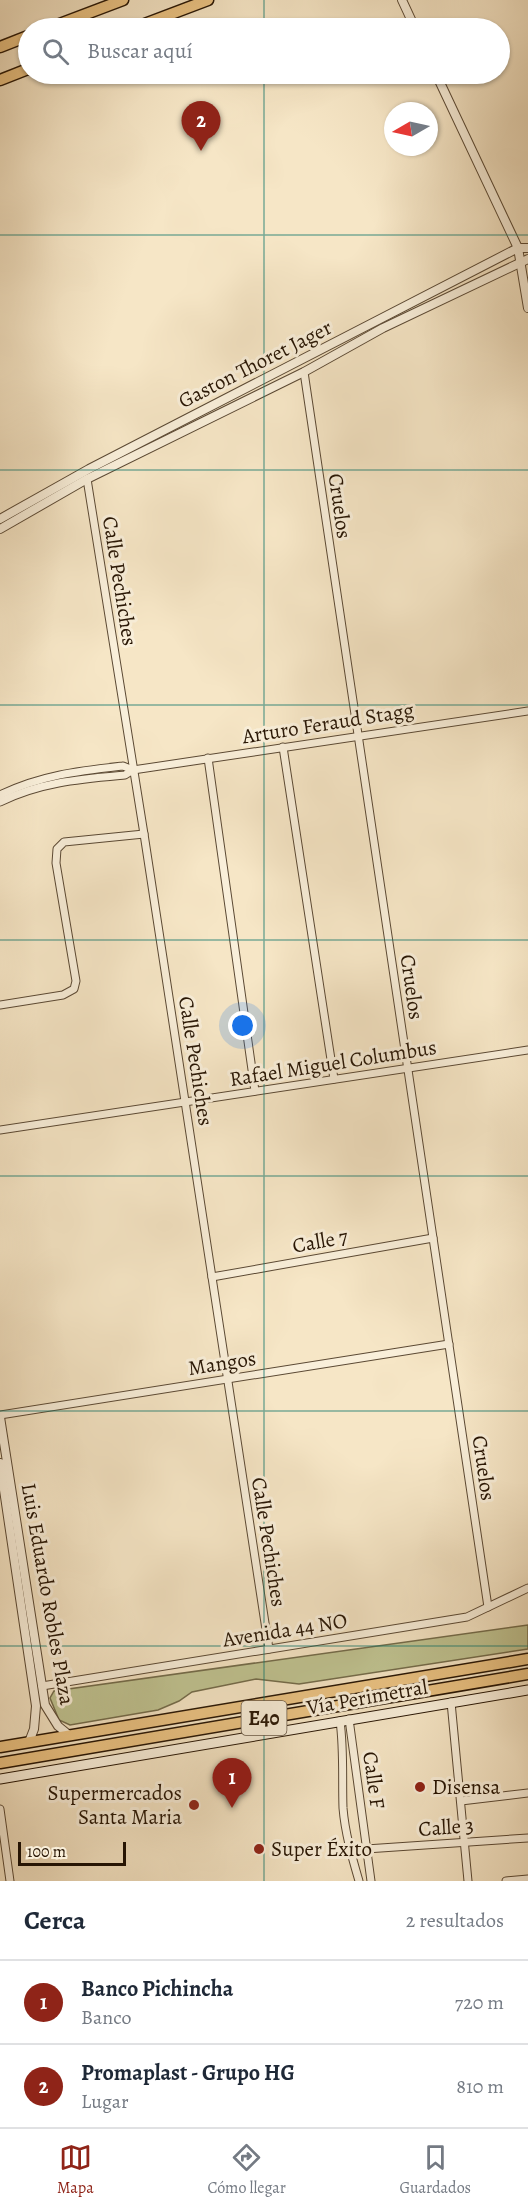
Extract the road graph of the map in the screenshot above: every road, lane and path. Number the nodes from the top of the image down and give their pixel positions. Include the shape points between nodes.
1 (121, 0) edge
2 (208, 0) edge
3 (402, 0) edge
4 (75, 18) edge
5 (160, 18) edge
6 (410, 18) edge
7 (18, 40) edge
8 (0, 47) edge
9 (18, 73) edge
10 (0, 80) edge
11 (441, 84) edge
12 (523, 248) edge
13 (525, 259) edge
14 (528, 308) edge
15 (304, 372) junction
16 (87, 479) junction
17 (0, 519) edge
18 (0, 529) edge
19 (528, 711) edge
20 (358, 735) junction
21 (283, 747) junction
22 (208, 758) junction
23 (133, 770) junction
24 (0, 795) edge
25 (0, 802) edge
26 (144, 834) junction
27 (0, 1005) edge
28 (528, 1050) edge
29 (408, 1068) junction
30 (334, 1079) junction
31 (255, 1091) junction
32 (185, 1102) junction
33 (0, 1130) edge
34 (433, 1238) junction
35 (212, 1277) junction
36 (449, 1344) junction
37 (228, 1379) junction
38 (0, 1416) edge
39 (0, 1463) edge
40 (528, 1588) edge
41 (488, 1607) junction
42 (269, 1649) junction
43 (528, 1659) edge
44 (528, 1674) edge
45 (42, 1686) junction
46 (528, 1690) edge
47 (451, 1702) junction
48 (344, 1720) junction
49 (69, 1735) junction
50 (29, 1742) junction
51 (0, 1747) edge
52 (0, 1763) edge
53 (0, 1779) edge
54 (528, 1793) edge
55 (461, 1801) junction
56 (0, 1809) edge
57 (528, 1838) edge
58 (464, 1843) junction
59 (366, 1849) junction
60 (528, 1879) edge
61 (10, 1881) edge
62 (359, 1881) edge
63 (370, 1881) edge
64 (468, 1881) edge
65 (506, 1881) edge

1 - 4 main road
2 - 5 main road
3 - 6 street
7 - 8 main road
9 - 10 main road
11 - 12 street
12 - 13 street
12 - 17 street, Gaston Thoret Jager via 89,469
13 - 14 street
13 - 15 street, Gaston Thoret Jager via 383,328
15 - 16 street, Gaston Thoret Jager
15 - 20 street, Cruelos
16 - 18 street, Gaston Thoret Jager
16 - 23 street, Calle Pechiches
19 - 20 street, Arturo Feraud Stagg
20 - 21 street, Arturo Feraud Stagg
20 - 29 street, Cruelos
21 - 22 street, Arturo Feraud Stagg
21 - 30 street
22 - 23 street, Arturo Feraud Stagg
22 - 31 street
23 - 24 street, Arturo Feraud Stagg via 123,766 57,774
23 - 25 street, Arturo Feraud Stagg via 125,775 46,784
23 - 26 street, Calle Pechiches
26 - 27 street via 64,842 57,849 76,981 74,990
26 - 32 street, Calle Pechiches
28 - 29 street, Rafael Miguel Columbus
29 - 30 street, Rafael Miguel Columbus
29 - 34 street, Cruelos
30 - 31 street, Rafael Miguel Columbus
31 - 32 street, Rafael Miguel Columbus
32 - 33 street, Rafael Miguel Columbus
32 - 35 street, Calle Pechiches
34 - 35 street, Calle 7
34 - 36 street, Cruelos
35 - 37 street, Calle Pechiches
36 - 37 street, Mangos
36 - 41 street, Cruelos
37 - 38 street, Mangos
37 - 42 street, Calle Pechiches
38 - 45 street, Luis Eduardo Robles Plaza
39 - 50 street, Luis Eduardo Robles Plaza via 36,1706
40 - 41 street, Avenida 44 NO
41 - 42 street, Avenida 44 NO via 467,1617
42 - 45 street, Avenida 44 NO
43 - 49 main road, Vía Perimetral / E40
44 - 52 main road, Vía Perimetral / E40
45 - 49 street, Luis Eduardo Robles Plaza via 51,1717
46 - 47 main road, Vía Perimetral
47 - 48 main road, Vía Perimetral
47 - 55 street
48 - 53 main road, Vía Perimetral
48 - 59 street, Calle F
48 - 62 street, Calle F via 344,1808
49 - 50 main road, Vía Perimetral / E40
50 - 51 main road, Vía Perimetral / E40
54 - 55 street
55 - 58 street
56 - 61 street
57 - 58 street, Calle 3
58 - 59 street, Calle 3
58 - 64 street
59 - 63 street, Calle F
60 - 65 street

